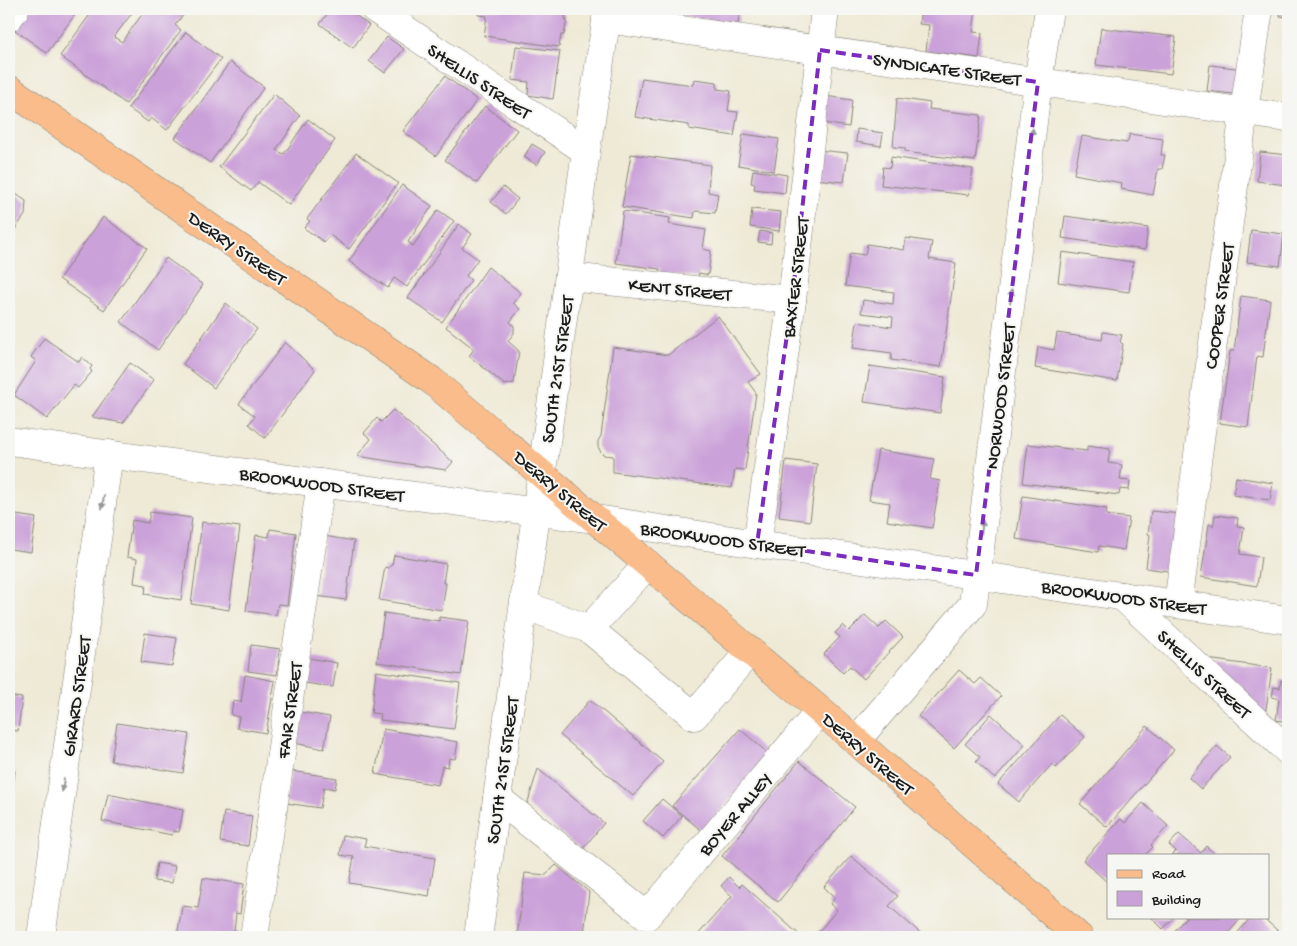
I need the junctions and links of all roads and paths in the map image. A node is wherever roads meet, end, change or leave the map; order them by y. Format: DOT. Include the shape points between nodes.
graph roads {
  1 [pos="15,9"];
  2 [pos="825,9"];
  3 [pos="1049,9"];
  4 [pos="1259,9"];
  5 [pos="378,10"];
  6 [pos="607,14"];
  7 [pos="9,17"];
  8 [pos="820,50"];
  9 [pos="1038,82"];
  10 [pos="9,89"];
  11 [pos="1244,111"];
  12 [pos="1288,118"];
  13 [pos="586,151"];
  14 [pos="569,277"];
  15 [pos="792,300"];
  16 [pos="9,440"];
  17 [pos="109,454"];
  18 [pos="542,474"];
  19 [pos="321,483"];
  20 [pos="536,512"];
  21 [pos="596,519"];
  22 [pos="757,544"];
  23 [pos="648,564"];
  24 [pos="976,575"];
  25 [pos="1122,596"];
  26 [pos="1178,604"];
  27 [pos="524,605"];
  28 [pos="1288,620"];
  29 [pos="590,629"];
  30 [pos="750,651"];
  31 [pos="820,711"];
  32 [pos="856,741"];
  33 [pos="1288,751"];
  34 [pos="497,798"];
  35 [pos="41,937"];
  36 [pos="254,937"];
  37 [pos="478,937"];
  38 [pos="1079,937"];
  1 -- 7 [label="street"];
  2 -- 8 [label="street, BAXTER STREET"];
  3 -- 9 [label="street, NORWOOD STREET"];
  4 -- 11 [label="street, COOPER STREET"];
  5 -- 13 [label="street, SHELLIS STREET"];
  6 -- 8 [label="street, SYNDICATE STREET"];
  6 -- 13 [label="street, SOUTH 21ST STREET"];
  8 -- 9 [label="street, SYNDICATE STREET"];
  8 -- 15 [label="street, BAXTER STREET"];
  9 -- 11 [label="street, SYNDICATE STREET"];
  24 -- 9 [label="street, NORWOOD STREET, one-way"];
  10 -- 18 [label="main road, DERRY STREET" via="431,380"];
  11 -- 12 [label="street, SYNDICATE STREET"];
  11 -- 26 [label="street, COOPER STREET"];
  13 -- 14 [label="street, SOUTH 21ST STREET"];
  14 -- 15 [label="street, KENT STREET"];
  14 -- 18 [label="street, SOUTH 21ST STREET"];
  15 -- 22 [label="street, BAXTER STREET"];
  16 -- 17 [label="street, BROOKWOOD STREET"];
  17 -- 19 [label="street, BROOKWOOD STREET"];
  17 -- 35 [label="street, GIRARD STREET, one-way"];
  18 -- 20 [label="street, SOUTH 21ST STREET"];
  18 -- 21 [label="main road, DERRY STREET"];
  19 -- 20 [label="street, BROOKWOOD STREET"];
  19 -- 36 [label="street, FAIR STREET"];
  20 -- 21 [label="street, BROOKWOOD STREET"];
  20 -- 27 [label="street, SOUTH 21ST STREET"];
  21 -- 22 [label="street, BROOKWOOD STREET"];
  21 -- 23 [label="main road, DERRY STREET"];
  22 -- 24 [label="street, BROOKWOOD STREET"];
  23 -- 29 [label="street"];
  23 -- 30 [label="main road, DERRY STREET"];
  24 -- 25 [label="street, BROOKWOOD STREET"];
  24 -- 32 [label="street, NORWOOD STREET" via="973,604"];
  25 -- 26 [label="street, BROOKWOOD STREET"];
  25 -- 33 [label="street, SHELLIS STREET"];
  26 -- 28 [label="street, BROOKWOOD STREET"];
  27 -- 29 [label="street"];
  27 -- 34 [label="street, SOUTH 21ST STREET"];
  29 -- 30 [label="street" via="694,716"];
  30 -- 31 [label="main road, DERRY STREET"];
  31 -- 32 [label="main road, DERRY STREET"];
  31 -- 34 [label="street, BOYER ALLEY" via="647,916"];
  32 -- 38 [label="main road, DERRY STREET"];
  34 -- 37 [label="street, SOUTH 21ST STREET"];
}
